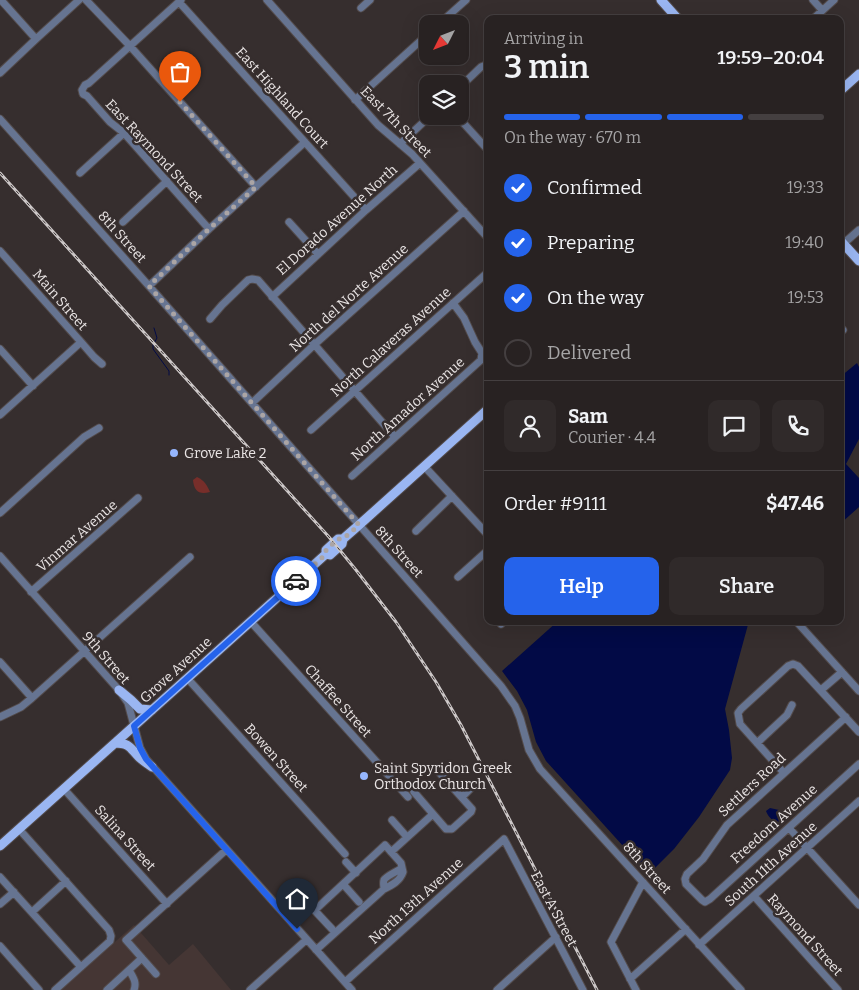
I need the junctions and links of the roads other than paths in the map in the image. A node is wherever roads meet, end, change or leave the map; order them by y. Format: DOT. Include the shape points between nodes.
graph roads {
  1 [pos="1,0"];
  2 [pos="79,0"];
  3 [pos="86,0"];
  4 [pos="267,0"];
  5 [pos="370,0"];
  6 [pos="466,0"];
  7 [pos="661,0"];
  8 [pos="813,0"];
  9 [pos="834,0"];
  10 [pos="180,1"];
  11 [pos="361,8"];
  12 [pos="822,10"];
  13 [pos="449,15"];
  14 [pos="674,15"];
  15 [pos="817,15"];
  16 [pos="36,39"];
  17 [pos="419,42"];
  18 [pos="130,46"];
  19 [pos="484,66"];
  20 [pos="0,73"];
  21 [pos="859,74"];
  22 [pos="469,78"];
  23 [pos="844,87"];
  24 [pos="355,100"];
  25 [pos="0,119"];
  26 [pos="420,125"];
  27 [pos="465,125"];
  28 [pos="124,133"];
  29 [pos="305,142"];
  30 [pos="400,144"];
  31 [pos="484,146"];
  32 [pos="420,163"];
  33 [pos="80,174"];
  34 [pos="168,182"];
  35 [pos="256,187"];
  36 [pos="366,210"];
  37 [pos="464,211"];
  38 [pos="123,222"];
  39 [pos="288,222"];
  40 [pos="209,229"];
  41 [pos="859,230"];
  42 [pos="484,234"];
  43 [pos="844,241"];
  44 [pos="844,244"];
  45 [pos="0,251"];
  46 [pos="318,254"];
  47 [pos="859,261"];
  48 [pos="484,276"];
  49 [pos="149,286"];
  50 [pos="272,297"];
  51 [pos="453,303"];
  52 [pos="210,318"];
  53 [pos="81,342"];
  54 [pos="314,345"];
  55 [pos="0,349"];
  56 [pos="102,364"];
  57 [pos="32,386"];
  58 [pos="354,391"];
  59 [pos="252,403"];
  60 [pos="484,412"];
  61 [pos="0,415"];
  62 [pos="99,428"];
  63 [pos="311,430"];
  64 [pos="395,437"];
  65 [pos="424,466"];
  66 [pos="352,476"];
  67 [pos="452,496"];
  68 [pos="138,498"];
  69 [pos="0,512"];
  70 [pos="359,525"];
  71 [pos="416,531"];
  72 [pos="484,531"];
  73 [pos="484,554"];
  74 [pos="0,556"];
  75 [pos="190,556"];
  76 [pos="458,577"];
  77 [pos="31,592"];
  78 [pos="250,622"];
  79 [pos="800,625"];
  80 [pos="84,651"];
  81 [pos="0,662"];
  82 [pos="842,672"];
  83 [pos="188,679"];
  84 [pos="119,690"];
  85 [pos="821,690"];
  86 [pos="859,691"];
  87 [pos="32,698"];
  88 [pos="792,705"];
  89 [pos="152,710"];
  90 [pos="0,717"];
  91 [pos="846,717"];
  92 [pos="134,726"];
  93 [pos="859,732"];
  94 [pos="115,743"];
  95 [pos="757,743"];
  96 [pos="859,764"];
  97 [pos="152,767"];
  98 [pos="438,771"];
  99 [pos="784,773"];
  100 [pos="471,788"];
  101 [pos="64,789"];
  102 [pos="462,797"];
  103 [pos="859,801"];
  104 [pos="433,814"];
  105 [pos="392,820"];
  106 [pos="789,828"];
  107 [pos="20,829"];
  108 [pos="407,837"];
  109 [pos="504,839"];
  110 [pos="0,846"];
  111 [pos="807,848"];
  112 [pos="226,850"];
  113 [pos="391,852"];
  114 [pos="345,854"];
  115 [pos="346,862"];
  116 [pos="356,873"];
  117 [pos="0,877"];
  118 [pos="66,881"];
  119 [pos="643,882"];
  120 [pos="343,884"];
  121 [pos="14,892"];
  122 [pos="754,896"];
  123 [pos="304,899"];
  124 [pos="359,902"];
  125 [pos="705,902"];
  126 [pos="0,904"];
  127 [pos="167,904"];
  128 [pos="859,905"];
  129 [pos="315,910"];
  130 [pos="32,912"];
  131 [pos="332,929"];
  132 [pos="686,929"];
  133 [pos="556,937"];
  134 [pos="306,940"];
  135 [pos="699,944"];
  136 [pos="0,947"];
  137 [pos="316,950"];
  138 [pos="142,958"];
  139 [pos="81,967"];
  140 [pos="129,970"];
  141 [pos="156,974"];
  142 [pos="630,979"];
  143 [pos="344,982"];
  144 [pos="39,990"];
  145 [pos="55,990"];
  146 [pos="107,990"];
  147 [pos="134,990"];
  148 [pos="250,990"];
  149 [pos="352,990"];
  150 [pos="497,990"];
  151 [pos="583,990"];
  152 [pos="636,990"];
  153 [pos="741,990"];
  154 [pos="838,990"];
  1 -- 16 [label="street"];
  2 -- 16 [label="street"];
  3 -- 18 [label="street"];
  4 -- 24 [label="street, East 7th Street"];
  5 -- 11 [label="street"];
  6 -- 13 [label="street"];
  7 -- 14 [label="main road"];
  8 -- 12 [label="street"];
  9 -- 12 [label="street"];
  10 -- 18 [label="street"];
  10 -- 29 [label="street, East Highland Court"];
  12 -- 15 [label="street"];
  16 -- 20 [label="street"];
  17 -- 24 [label="street"];
  18 -- 28 [label="street, East Raymond Street" via="82,90"];
  18 -- 35 [label="street"];
  19 -- 22 [label="street"];
  21 -- 23 [label="main road"];
  24 -- 30 [label="street, East 7th Street"];
  25 -- 49 [label="street, 8th Street"];
  26 -- 30 [label="street"];
  27 -- 31 [label="street"];
  28 -- 33 [label="street"];
  28 -- 34 [label="street, East Raymond Street"];
  29 -- 35 [label="street"];
  29 -- 36 [label="street, East Highland Court"];
  30 -- 32 [label="street, East 7th Street"];
  32 -- 36 [label="street, El Dorado Avenue North"];
  32 -- 37 [label="street, East 7th Street"];
  34 -- 38 [label="street"];
  34 -- 40 [label="street, East Raymond Street"];
  35 -- 40 [label="street"];
  36 -- 46 [label="street, El Dorado Avenue North"];
  37 -- 42 [label="street, East 7th Street"];
  37 -- 54 [label="street, North del Norte Avenue"];
  39 -- 46 [label="street"];
  40 -- 49 [label="street"];
  41 -- 43 [label="street"];
  44 -- 47 [label="main road"];
  45 -- 53 [label="street, Main Street"];
  46 -- 50 [label="street, El Dorado Avenue North"];
  48 -- 51 [label="street, North Calaveras Avenue"];
  49 -- 59 [label="street, 8th Street"];
  50 -- 52 [label="street" via="258,280 248,280"];
  50 -- 54 [label="street"];
  51 -- 58 [label="street, North Calaveras Avenue"];
  51 -- 64 [label="street, North Amador Avenue" via="482,353 481,360"];
  53 -- 56 [label="street, Main Street"];
  53 -- 57 [label="street"];
  54 -- 58 [label="street"];
  54 -- 59 [label="street, North del Norte Avenue"];
  55 -- 57 [label="street"];
  57 -- 61 [label="street"];
  58 -- 63 [label="street, North Calaveras Avenue"];
  58 -- 64 [label="street"];
  59 -- 70 [label="street, 8th Street"];
  60 -- 65 [label="main road, Grove Avenue"];
  62 -- 69 [label="street"];
  64 -- 66 [label="street, North Amador Avenue"];
  65 -- 67 [label="street"];
  65 -- 70 [label="main road, Grove Avenue"];
  67 -- 71 [label="street"];
  67 -- 72 [label="street"];
  68 -- 77 [label="street, Vinmar Avenue"];
  70 -- 78 [label="main road, Grove Avenue" via="330,555 326,554"];
  70 -- 119 [label="street, 8th Street" via="508,694 520,718 529,750 540,769"];
  73 -- 76 [label="street"];
  74 -- 77 [label="street, 9th Street"];
  75 -- 80 [label="street"];
  77 -- 80 [label="street, 9th Street"];
  78 -- 83 [label="main road, Grove Avenue"];
  78 -- 104 [label="street, Chaffee Street" via="411,795"];
  79 -- 82 [label="street"];
  80 -- 84 [label="street, 9th Street"];
  80 -- 87 [label="street"];
  81 -- 87 [label="street"];
  82 -- 85 [label="street"];
  82 -- 86 [label="street"];
  83 -- 89 [label="main road, Grove Avenue"];
  83 -- 114 [label="street, Bowen Street"];
  84 -- 89 [label="main road" via="140,709"];
  84 -- 92 [label="street, 9th Street" via="128,703"];
  85 -- 91 [label="street"];
  85 -- 95 [label="street" via="798,666 788,666 738,713 740,724"];
  87 -- 90 [label="street"];
  88 -- 95 [label="street" via="787,715"];
  89 -- 92 [label="main road, Grove Avenue"];
  91 -- 93 [label="street"];
  91 -- 99 [label="street, Settlers Road"];
  92 -- 94 [label="main road, Grove Avenue"];
  92 -- 97 [label="street, 9th Street" via="140,748"];
  94 -- 97 [label="main road" via="130,746"];
  94 -- 101 [label="main road, Grove Avenue"];
  95 -- 99 [label="street"];
  96 -- 106 [label="street, Freedom Avenue"];
  97 -- 112 [label="street, 9th Street"];
  98 -- 102 [label="street"];
  99 -- 125 [label="street, Settlers Road" via="727,825 703,859 687,874 686,884"];
  100 -- 102 [label="street"];
  101 -- 107 [label="main road, Grove Avenue"];
  101 -- 127 [label="street, Salina Street"];
  102 -- 104 [label="street, Chaffee Street" via="472,809 452,829 446,829"];
  103 -- 111 [label="street, South 11th Avenue"];
  104 -- 108 [label="street"];
  105 -- 108 [label="street"];
  106 -- 111 [label="street"];
  106 -- 125 [label="street, Freedom Avenue"];
  107 -- 110 [label="main road, Grove Avenue"];
  107 -- 118 [label="street"];
  108 -- 113 [label="street"];
  109 -- 133 [label="street, East A Street"];
  109 -- 143 [label="street, North 13th Avenue"];
  111 -- 122 [label="street, South 11th Avenue"];
  111 -- 128 [label="street"];
  112 -- 127 [label="street"];
  112 -- 134 [label="street, 9th Street"];
  113 -- 116 [label="street" via="385,845"];
  113 -- 137 [label="street" via="402,868 395,878 387,876 384,889"];
  115 -- 116 [label="street"];
  116 -- 120 [label="street"];
  117 -- 121 [label="street"];
  118 -- 130 [label="street"];
  118 -- 139 [label="street" via="112,936"];
  119 -- 132 [label="street, 8th Street"];
  119 -- 142 [label="street" via="611,942"];
  120 -- 124 [label="street"];
  120 -- 129 [label="street"];
  121 -- 126 [label="street"];
  121 -- 130 [label="street"];
  122 -- 135 [label="street, South 11th Avenue"];
  122 -- 154 [label="street, Raymond Street"];
  123 -- 129 [label="street"];
  127 -- 138 [label="street" via="126,940"];
  129 -- 131 [label="street"];
  130 -- 139 [label="street"];
  132 -- 135 [label="street, 8th Street"];
  132 -- 142 [label="street"];
  133 -- 150 [label="street"];
  133 -- 151 [label="street, East A Street"];
  134 -- 137 [label="street, 9th Street"];
  134 -- 148 [label="street"];
  135 -- 153 [label="street, 8th Street"];
  136 -- 144 [label="street"];
  137 -- 143 [label="street, 9th Street"];
  138 -- 140 [label="street"];
  138 -- 141 [label="street"];
  139 -- 145 [label="street"];
  140 -- 146 [label="street"];
  140 -- 147 [label="street" via="135,980"];
  142 -- 152 [label="street"];
  143 -- 149 [label="street, 9th Street"];
}
